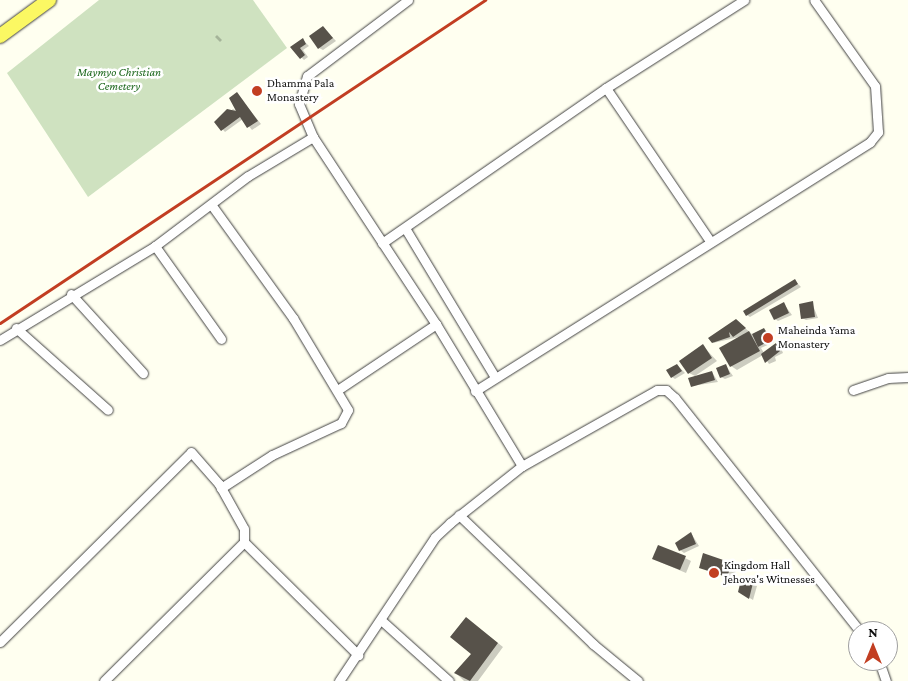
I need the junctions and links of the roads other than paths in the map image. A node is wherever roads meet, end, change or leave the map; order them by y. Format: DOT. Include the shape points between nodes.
graph roads {
  1 [pos="49,0"];
  2 [pos="408,0"];
  3 [pos="744,0"];
  4 [pos="814,0"];
  5 [pos="0,36"];
  6 [pos="606,88"];
  7 [pos="313,137"];
  8 [pos="213,207"];
  9 [pos="404,228"];
  10 [pos="710,241"];
  11 [pos="382,243"];
  12 [pos="155,246"];
  13 [pos="70,294"];
  14 [pos="436,324"];
  15 [pos="16,328"];
  16 [pos="221,339"];
  17 [pos="0,340"];
  18 [pos="143,373"];
  19 [pos="495,377"];
  20 [pos="908,377"];
  21 [pos="339,389"];
  22 [pos="852,390"];
  23 [pos="475,391"];
  24 [pos="108,410"];
  25 [pos="522,466"];
  26 [pos="221,488"];
  27 [pos="459,515"];
  28 [pos="244,542"];
  29 [pos="381,620"];
  30 [pos="852,621"];
  31 [pos="0,642"];
  32 [pos="358,654"];
  33 [pos="104,681"];
  34 [pos="339,681"];
  35 [pos="449,681"];
  36 [pos="638,681"];
  1 -- 5 [label="main road"];
  2 -- 7 [label="street" via="307,76 298,104"];
  3 -- 6 [label="street"];
  4 -- 10 [label="street" via="875,86 878,132 870,142"];
  6 -- 9 [label="street"];
  6 -- 10 [label="street"];
  7 -- 8 [label="street" via="248,176"];
  7 -- 11 [label="street"];
  8 -- 12 [label="street"];
  8 -- 21 [label="street"];
  9 -- 11 [label="street"];
  9 -- 19 [label="street"];
  10 -- 19 [label="street"];
  11 -- 14 [label="street"];
  12 -- 13 [label="street"];
  12 -- 16 [label="street"];
  13 -- 15 [label="street"];
  13 -- 18 [label="street"];
  14 -- 21 [label="street"];
  14 -- 23 [label="street"];
  15 -- 17 [label="street"];
  15 -- 24 [label="street"];
  19 -- 23 [label="street"];
  20 -- 22 [label="street" via="888,378"];
  21 -- 26 [label="street" via="347,418 272,455"];
  23 -- 25 [label="street"];
  25 -- 27 [label="street"];
  25 -- 30 [label="street" via="645,395 666,390"];
  26 -- 28 [label="street" via="244,529"];
  26 -- 31 [label="street" via="192,452 184,455"];
  27 -- 29 [label="street" via="435,537"];
  27 -- 36 [label="street" via="593,644"];
  28 -- 32 [label="street"];
  28 -- 33 [label="street"];
  29 -- 32 [label="street"];
  29 -- 35 [label="street"];
  32 -- 34 [label="street"];
}
